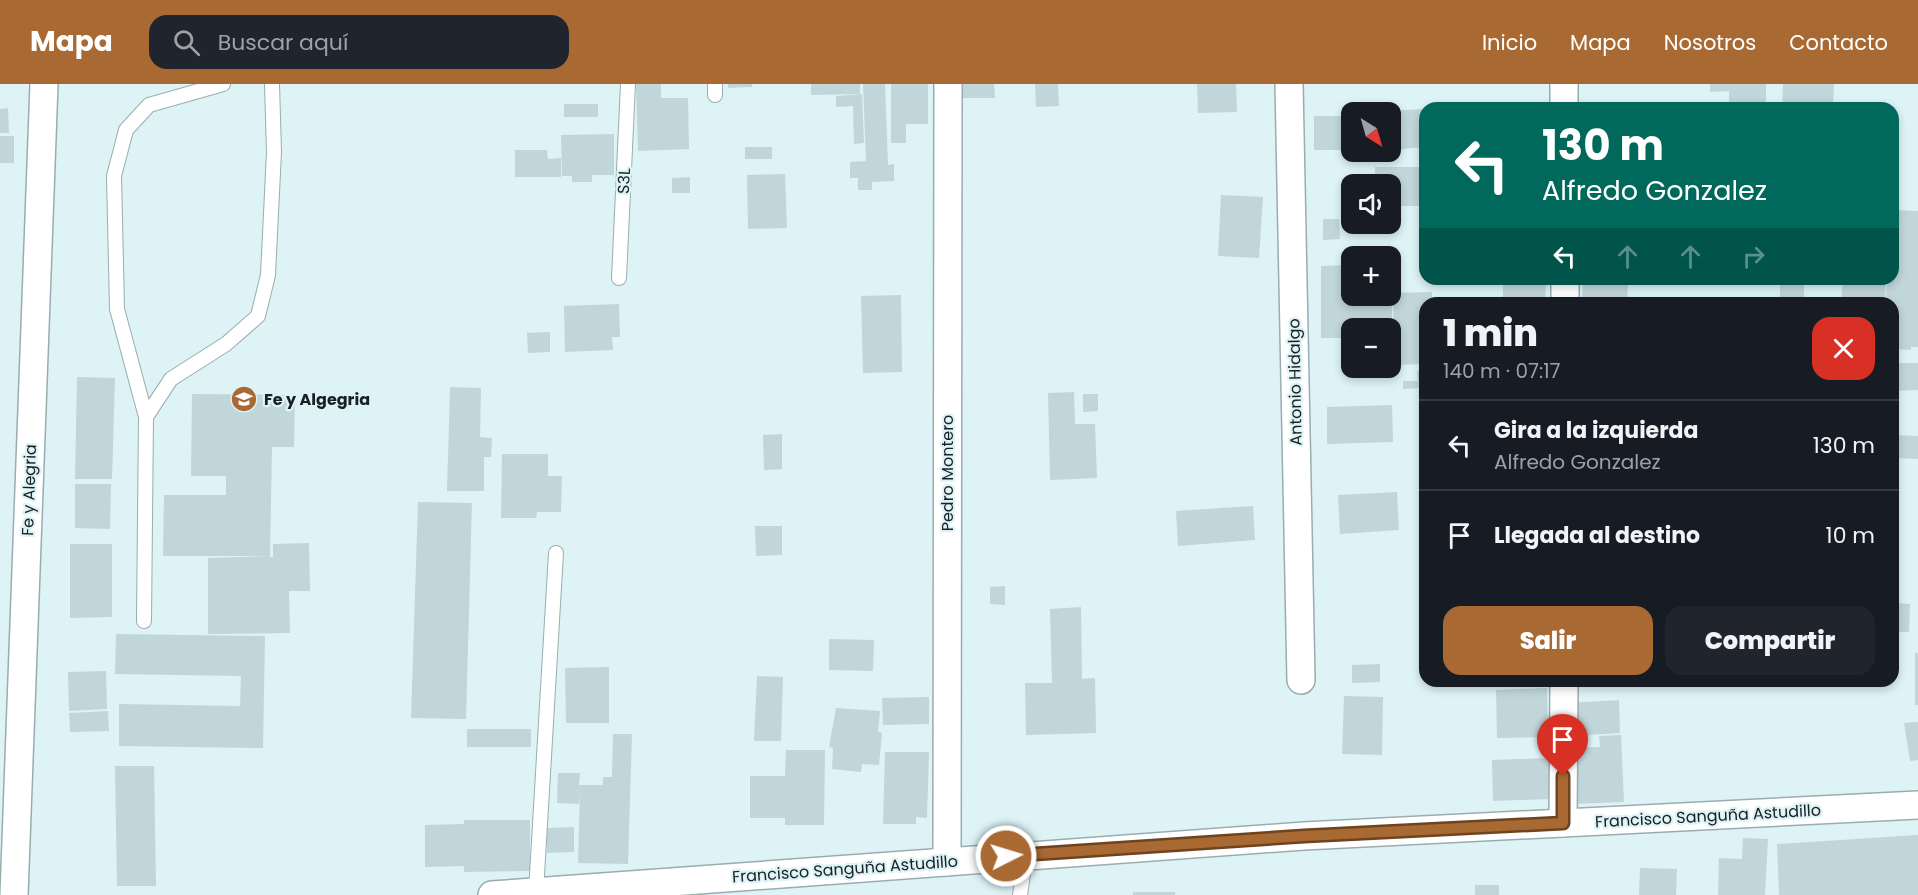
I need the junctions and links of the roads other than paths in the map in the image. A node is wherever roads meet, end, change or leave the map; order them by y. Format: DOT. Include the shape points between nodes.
graph roads {
  1 [pos="44,84"];
  2 [pos="223,84"];
  3 [pos="272,84"];
  4 [pos="628,84"];
  5 [pos="948,84"];
  6 [pos="1289,84"];
  7 [pos="1564,84"];
  8 [pos="1564,102"];
  9 [pos="619,278"];
  10 [pos="146,417"];
  11 [pos="556,553"];
  12 [pos="144,621"];
  13 [pos="1301,680"];
  14 [pos="1564,687"];
  15 [pos="1918,805"];
  16 [pos="1563,823"];
  17 [pos="1026,854"];
  18 [pos="947,862"];
  19 [pos="645,890"];
  20 [pos="536,892"];
  21 [pos="14,895"];
  22 [pos="492,895"];
  23 [pos="1020,895"];
  1 -- 21 [label="street, Fe y Alegria"];
  2 -- 10 [label="lane" via="149,105 126,130 114,176 117,309"];
  3 -- 10 [label="lane" via="274,152 268,275 258,316 226,344 171,379"];
  4 -- 9 [label="lane, S3L"];
  5 -- 18 [label="street, Pedro Montero"];
  6 -- 13 [label="street, Antonio Hidalgo"];
  7 -- 8 [label="street"];
  10 -- 12 [label="lane"];
  11 -- 20 [label="lane"];
  14 -- 16 [label="street"];
  15 -- 16 [label="street, Francisco Sanguña Astudillo"];
  16 -- 17 [label="street, Francisco Sanguña Astudillo"];
  17 -- 18 [label="street, Francisco Sanguña Astudillo"];
  17 -- 23 [label="lane"];
  18 -- 19 [label="street, Francisco Sanguña Astudillo"];
  19 -- 20 [label="street, Francisco Sanguña Astudillo"];
  20 -- 22 [label="street, Francisco Sanguña Astudillo"];
}
